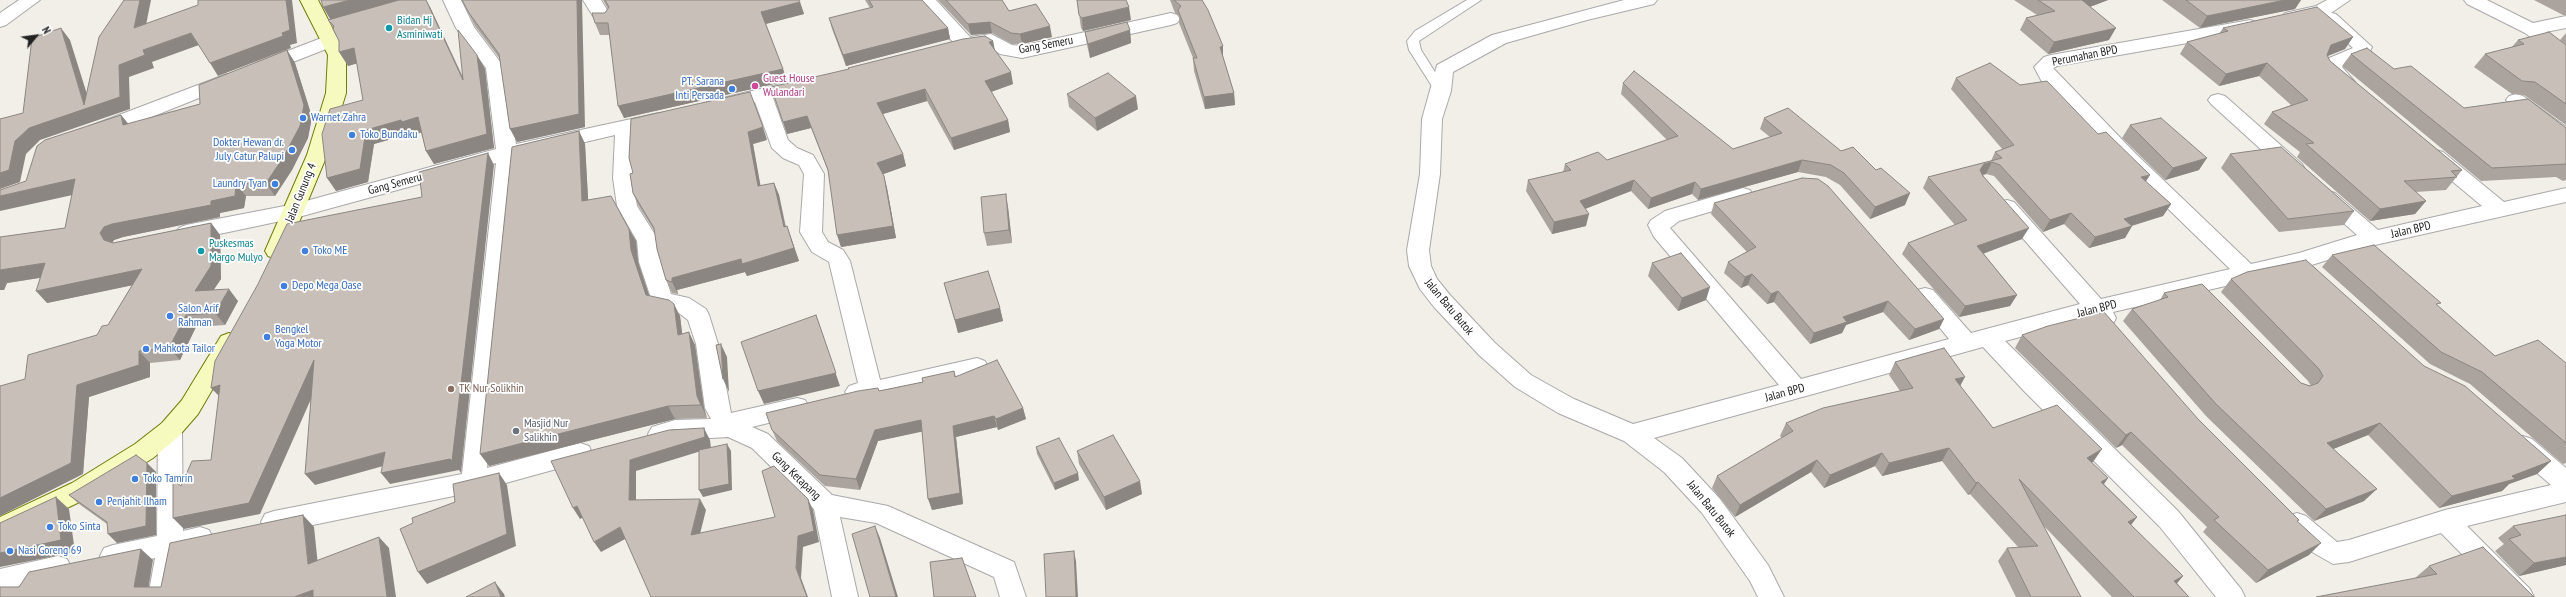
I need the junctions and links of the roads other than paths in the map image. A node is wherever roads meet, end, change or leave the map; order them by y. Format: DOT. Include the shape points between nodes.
graph roads {
  1 [pos="31,0"];
  2 [pos="309,0"];
  3 [pos="452,0"];
  4 [pos="592,0"];
  5 [pos="926,0"];
  6 [pos="1475,0"];
  7 [pos="1648,0"];
  8 [pos="2341,0"];
  9 [pos="2473,0"];
  10 [pos="2322,10"];
  11 [pos="1170,19"];
  12 [pos="604,20"];
  13 [pos="0,21"];
  14 [pos="2566,22"];
  15 [pos="2530,29"];
  16 [pos="332,31"];
  17 [pos="965,44"];
  18 [pos="942,49"];
  19 [pos="2566,55"];
  20 [pos="815,81"];
  21 [pos="1442,91"];
  22 [pos="2359,93"];
  23 [pos="762,95"];
  24 [pos="2218,100"];
  25 [pos="2516,100"];
  26 [pos="701,109"];
  27 [pos="678,114"];
  28 [pos="625,127"];
  29 [pos="80,136"];
  30 [pos="2566,137"];
  31 [pos="2420,144"];
  32 [pos="507,153"];
  33 [pos="1991,188"];
  34 [pos="1761,190"];
  35 [pos="2566,195"];
  36 [pos="2499,209"];
  37 [pos="295,211"];
  38 [pos="170,237"];
  39 [pos="2374,238"];
  40 [pos="2299,261"];
  41 [pos="268,267"];
  42 [pos="2247,273"];
  43 [pos="2316,276"];
  44 [pos="1914,284"];
  45 [pos="2198,286"];
  46 [pos="2215,303"];
  47 [pos="2096,308"];
  48 [pos="241,321"];
  49 [pos="2121,337"];
  50 [pos="1988,338"];
  51 [pos="1965,342"];
  52 [pos="977,367"];
  53 [pos="871,390"];
  54 [pos="1797,390"];
  55 [pos="839,397"];
  56 [pos="816,402"];
  57 [pos="726,425"];
  58 [pos="170,430"];
  59 [pos="2508,432"];
  60 [pos="1632,434"];
  61 [pos="636,440"];
  62 [pos="605,447"];
  63 [pos="473,482"];
  64 [pos="2566,484"];
  65 [pos="2566,492"];
  66 [pos="824,504"];
  67 [pos="2280,508"];
  68 [pos="2445,521"];
  69 [pos="254,526"];
  70 [pos="0,529"];
  71 [pos="224,533"];
  72 [pos="170,544"];
  73 [pos="34,572"];
  74 [pos="0,580"];
  75 [pos="19,597"];
  76 [pos="161,597"];
  77 [pos="845,597"];
  78 [pos="1013,597"];
  79 [pos="1771,597"];
  80 [pos="2232,597"];
  81 [pos="2521,597"];
  1 -- 13 [label="street"];
  2 -- 16 [label="street, Jalan Gunung 4"];
  3 -- 32 [label="street" via="465,28 495,67"];
  4 -- 12 [label="street"];
  5 -- 17 [label="street"];
  6 -- 21 [label="lane" via="1419,34 1414,41 1415,50"];
  7 -- 21 [label="street, Jalan Batu Butok" via="1500,39 1444,69"];
  8 -- 10 [label="street, Perumahan BPD"];
  9 -- 15 [label="street"];
  10 -- 22 [label="street" via="2363,47 2361,51 2329,65"];
  10 -- 42 [label="street, Perumahan BPD" via="2204,36 2051,61 2043,68 2128,158"];
  11 -- 17 [label="street, Gang Semeru" via="1022,52 1007,50 990,40"];
  14 -- 15 [label="street"];
  15 -- 19 [label="street"];
  16 -- 29 [label="street"];
  16 -- 37 [label="street, Jalan Gunung 4" via="337,55 336,93 317,155"];
  17 -- 18 [label="street, Gang Semeru"];
  20 -- 23 [label="street"];
  21 -- 60 [label="street, Jalan Batu Butok" via="1432,119 1430,174 1418,250 1423,275 1442,301 1487,349 1524,381 1566,406"];
  23 -- 26 [label="street"];
  23 -- 53 [label="street" via="779,143 790,153 806,160 814,174 811,232 820,247 835,255 839,261"];
  24 -- 39 [label="street"];
  25 -- 30 [label="street"];
  27 -- 28 [label="street, Gang Semeru"];
  28 -- 32 [label="street, Gang Semeru"];
  28 -- 57 [label="street" via="623,178 627,206 648,241 650,262 662,301 681,304 698,315 707,344 717,408"];
  31 -- 36 [label="street"];
  32 -- 37 [label="street, Gang Semeru"];
  32 -- 63 [label="street"];
  33 -- 47 [label="street"];
  34 -- 54 [label="street" via="1672,216 1658,225 1661,232"];
  35 -- 36 [label="street, Jalan BPD"];
  36 -- 39 [label="street, Jalan BPD"];
  37 -- 38 [label="street, Gang Semeru"];
  37 -- 41 [label="street, Jalan Gunung 4"];
  39 -- 40 [label="street, Jalan BPD"];
  40 -- 42 [label="street, Jalan BPD"];
  40 -- 43 [label="street"];
  42 -- 45 [label="street, Jalan BPD"];
  44 -- 51 [label="street"];
  45 -- 46 [label="street"];
  45 -- 47 [label="street, Jalan BPD"];
  47 -- 49 [label="street"];
  47 -- 50 [label="street, Jalan BPD"];
  48 -- 58 [label="street" via="193,402"];
  50 -- 51 [label="street, Jalan BPD"];
  50 -- 80 [label="street" via="2032,385 2169,519"];
  51 -- 54 [label="street, Jalan BPD"];
  52 -- 53 [label="street"];
  53 -- 55 [label="street"];
  54 -- 60 [label="street, Jalan BPD"];
  56 -- 57 [label="street"];
  57 -- 61 [label="street" via="726,428 675,430"];
  57 -- 66 [label="street, Gang Ketapang" via="760,441"];
  58 -- 70 [label="street" via="113,472"];
  58 -- 72 [label="street"];
  59 -- 64 [label="street"];
  60 -- 79 [label="street, Jalan Batu Butok" via="1668,461 1692,484 1759,573"];
  62 -- 63 [label="street"];
  63 -- 69 [label="street"];
  65 -- 68 [label="street"];
  66 -- 77 [label="street, Gang Ketapang"];
  66 -- 78 [label="street" via="879,513 1005,570"];
  67 -- 68 [label="street" via="2314,540 2333,553 2349,551"];
  68 -- 81 [label="street"];
  71 -- 72 [label="street"];
  72 -- 73 [label="street"];
  72 -- 76 [label="street"];
  73 -- 74 [label="street"];
  73 -- 75 [label="street"];
}
